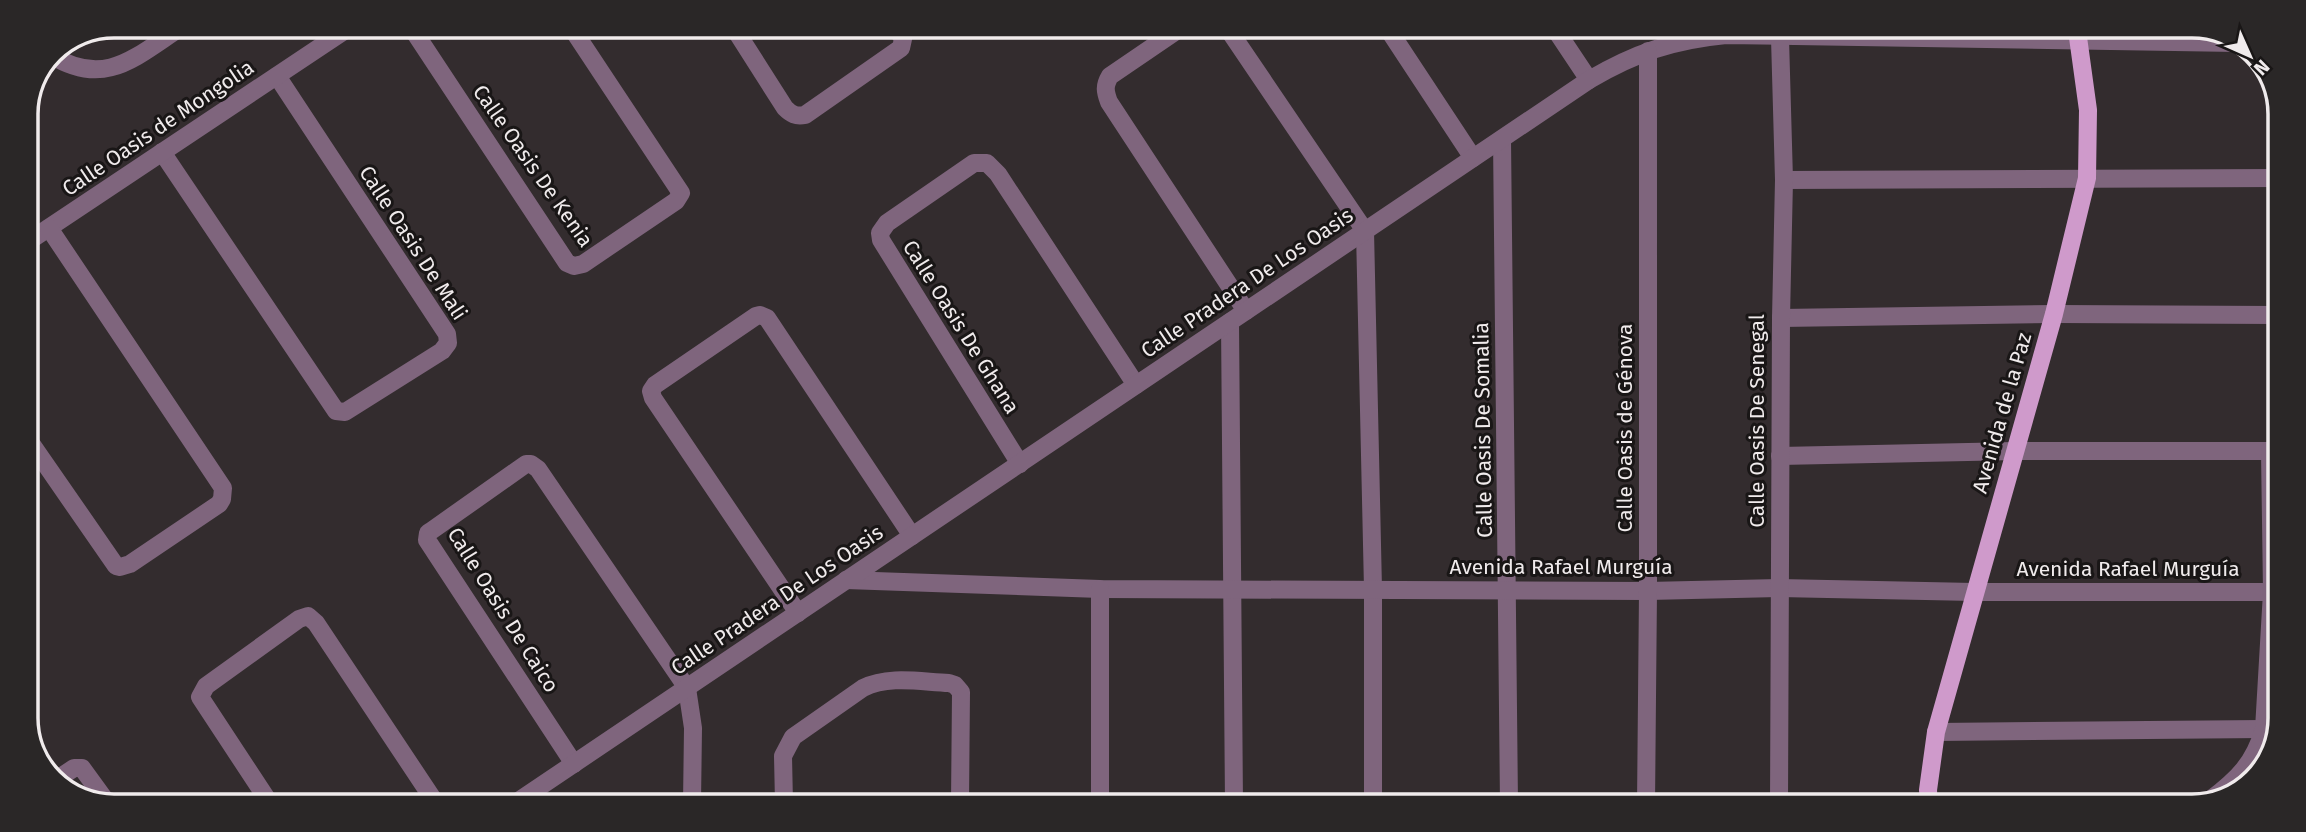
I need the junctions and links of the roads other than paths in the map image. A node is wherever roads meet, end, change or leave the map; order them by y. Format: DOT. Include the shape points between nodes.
graph roads {
  1 [pos="164,38"];
  2 [pos="334,38"];
  3 [pos="418,38"];
  4 [pos="578,38"];
  5 [pos="740,38"];
  6 [pos="902,38"];
  7 [pos="1166,38"];
  8 [pos="1234,38"];
  9 [pos="1394,38"];
  10 [pos="1561,38"];
  11 [pos="1694,38"];
  12 [pos="1781,38"];
  13 [pos="2078,38"];
  14 [pos="2123,38"];
  15 [pos="2212,42"];
  16 [pos="1648,51"];
  17 [pos="62,60"];
  18 [pos="277,76"];
  19 [pos="1589,80"];
  20 [pos="1502,139"];
  21 [pos="162,152"];
  22 [pos="1473,158"];
  23 [pos="2087,178"];
  24 [pos="2267,178"];
  25 [pos="1784,180"];
  26 [pos="49,228"];
  27 [pos="1365,231"];
  28 [pos="38,235"];
  29 [pos="1246,311"];
  30 [pos="2054,314"];
  31 [pos="2267,315"];
  32 [pos="1781,318"];
  33 [pos="1230,322"];
  34 [pos="1136,385"];
  35 [pos="2015,451"];
  36 [pos="2268,451"];
  37 [pos="39,454"];
  38 [pos="1780,456"];
  39 [pos="1020,464"];
  40 [pos="912,537"];
  41 [pos="846,580"];
  42 [pos="1779,588"];
  43 [pos="1100,589"];
  44 [pos="1373,589"];
  45 [pos="1233,590"];
  46 [pos="1508,590"];
  47 [pos="1648,591"];
  48 [pos="1974,592"];
  49 [pos="2268,592"];
  50 [pos="798,613"];
  51 [pos="2268,675"];
  52 [pos="687,688"];
  53 [pos="2264,729"];
  54 [pos="1936,732"];
  55 [pos="574,764"];
  56 [pos="65,774"];
  57 [pos="2237,778"];
  58 [pos="99,792"];
  59 [pos="264,794"];
  60 [pos="430,794"];
  61 [pos="529,794"];
  62 [pos="692,794"];
  63 [pos="784,794"];
  64 [pos="960,794"];
  65 [pos="1100,794"];
  66 [pos="1234,794"];
  67 [pos="1373,794"];
  68 [pos="1509,794"];
  69 [pos="1646,794"];
  70 [pos="1779,794"];
  71 [pos="1928,794"];
  1 -- 17 [label="street" via="103,70 90,71"];
  2 -- 18 [label="street, Calle Oasis de Mongolia"];
  3 -- 4 [label="street, Calle Oasis De Kenia" via="567,263 575,266 676,201 681,193"];
  5 -- 6 [label="street" via="785,108 800,116 901,48"];
  7 -- 29 [label="street" via="1110,76 1105,92"];
  8 -- 27 [label="street"];
  9 -- 22 [label="street"];
  10 -- 19 [label="street"];
  11 -- 16 [label="street, Calle Pradera De Los Oasis"];
  12 -- 25 [label="street, Calle Oasis De Senegal"];
  13 -- 23 [label="main road, Avenida de la Paz" via="2088,110"];
  14 -- 15 [label="street"];
  16 -- 19 [label="street, Calle Pradera De Los Oasis"];
  16 -- 47 [label="street, Calle Oasis de Génova"];
  18 -- 21 [label="street, Calle Oasis de Mongolia"];
  18 -- 21 [label="street, Calle Oasis De Mali" via="447,334 442,351 345,412 336,411"];
  19 -- 20 [label="street, Calle Pradera De Los Oasis"];
  20 -- 22 [label="street, Calle Pradera De Los Oasis"];
  20 -- 46 [label="street, Calle Oasis De Somalia"];
  21 -- 26 [label="street, Calle Oasis de Mongolia"];
  22 -- 27 [label="street, Calle Pradera De Los Oasis"];
  23 -- 24 [label="street"];
  23 -- 25 [label="street"];
  23 -- 30 [label="main road, Avenida de la Paz"];
  25 -- 32 [label="street, Calle Oasis De Senegal"];
  26 -- 28 [label="street, Calle Oasis de Mongolia"];
  26 -- 37 [label="street" via="223,488 222,499 120,567"];
  27 -- 29 [label="street, Calle Pradera De Los Oasis"];
  27 -- 44 [label="street"];
  29 -- 33 [label="street, Calle Pradera De Los Oasis"];
  30 -- 31 [label="street"];
  30 -- 32 [label="street"];
  30 -- 35 [label="main road, Avenida de la Paz"];
  32 -- 38 [label="street, Calle Oasis De Senegal"];
  33 -- 34 [label="street, Calle Pradera De Los Oasis"];
  33 -- 45 [label="street"];
  34 -- 39 [label="street, Calle Pradera De Los Oasis"];
  34 -- 39 [label="street, Calle Oasis De Ghana" via="998,174 988,163 974,163 887,223 880,233 884,248"];
  35 -- 36 [label="street"];
  35 -- 38 [label="street"];
  35 -- 48 [label="main road, Avenida de la Paz"];
  38 -- 42 [label="street, Calle Oasis De Senegal"];
  39 -- 40 [label="street, Calle Pradera De Los Oasis"];
  40 -- 41 [label="street, Calle Pradera De Los Oasis"];
  40 -- 50 [label="street" via="767,318 756,316 651,391"];
  41 -- 43 [label="street, Avenida Rafael Murguía"];
  41 -- 50 [label="street, Calle Pradera De Los Oasis"];
  42 -- 47 [label="street, Avenida Rafael Murguía"];
  42 -- 48 [label="street, Avenida Rafael Murguía"];
  42 -- 70 [label="street, Calle Oasis De Senegal"];
  43 -- 45 [label="street, Avenida Rafael Murguía"];
  43 -- 65 [label="street"];
  44 -- 45 [label="street, Avenida Rafael Murguía"];
  44 -- 46 [label="street, Avenida Rafael Murguía"];
  44 -- 67 [label="street"];
  45 -- 66 [label="street"];
  46 -- 47 [label="street, Avenida Rafael Murguía"];
  46 -- 68 [label="street, Calle Oasis De Somalia"];
  47 -- 69 [label="street, Calle Oasis de Génova"];
  48 -- 49 [label="street, Avenida Rafael Murguía"];
  48 -- 54 [label="main road, Avenida de la Paz"];
  50 -- 52 [label="street, Calle Pradera De Los Oasis"];
  51 -- 53 [label="street"];
  52 -- 55 [label="street, Calle Pradera De Los Oasis"];
  52 -- 55 [label="street, Calle Oasis De Caico" via="538,469 531,464 522,466 428,533 427,540"];
  52 -- 62 [label="street" via="693,728"];
  53 -- 54 [label="street"];
  53 -- 57 [label="street" via="2258,750"];
  54 -- 71 [label="main road, Avenida de la Paz"];
  55 -- 61 [label="street, Calle Pradera De Los Oasis"];
  56 -- 58 [label="street" via="82,768"];
  59 -- 60 [label="street" via="200,696 206,686 308,616"];
  63 -- 64 [label="street" via="783,757 793,737 863,688 887,680 950,683 961,692"];
}
